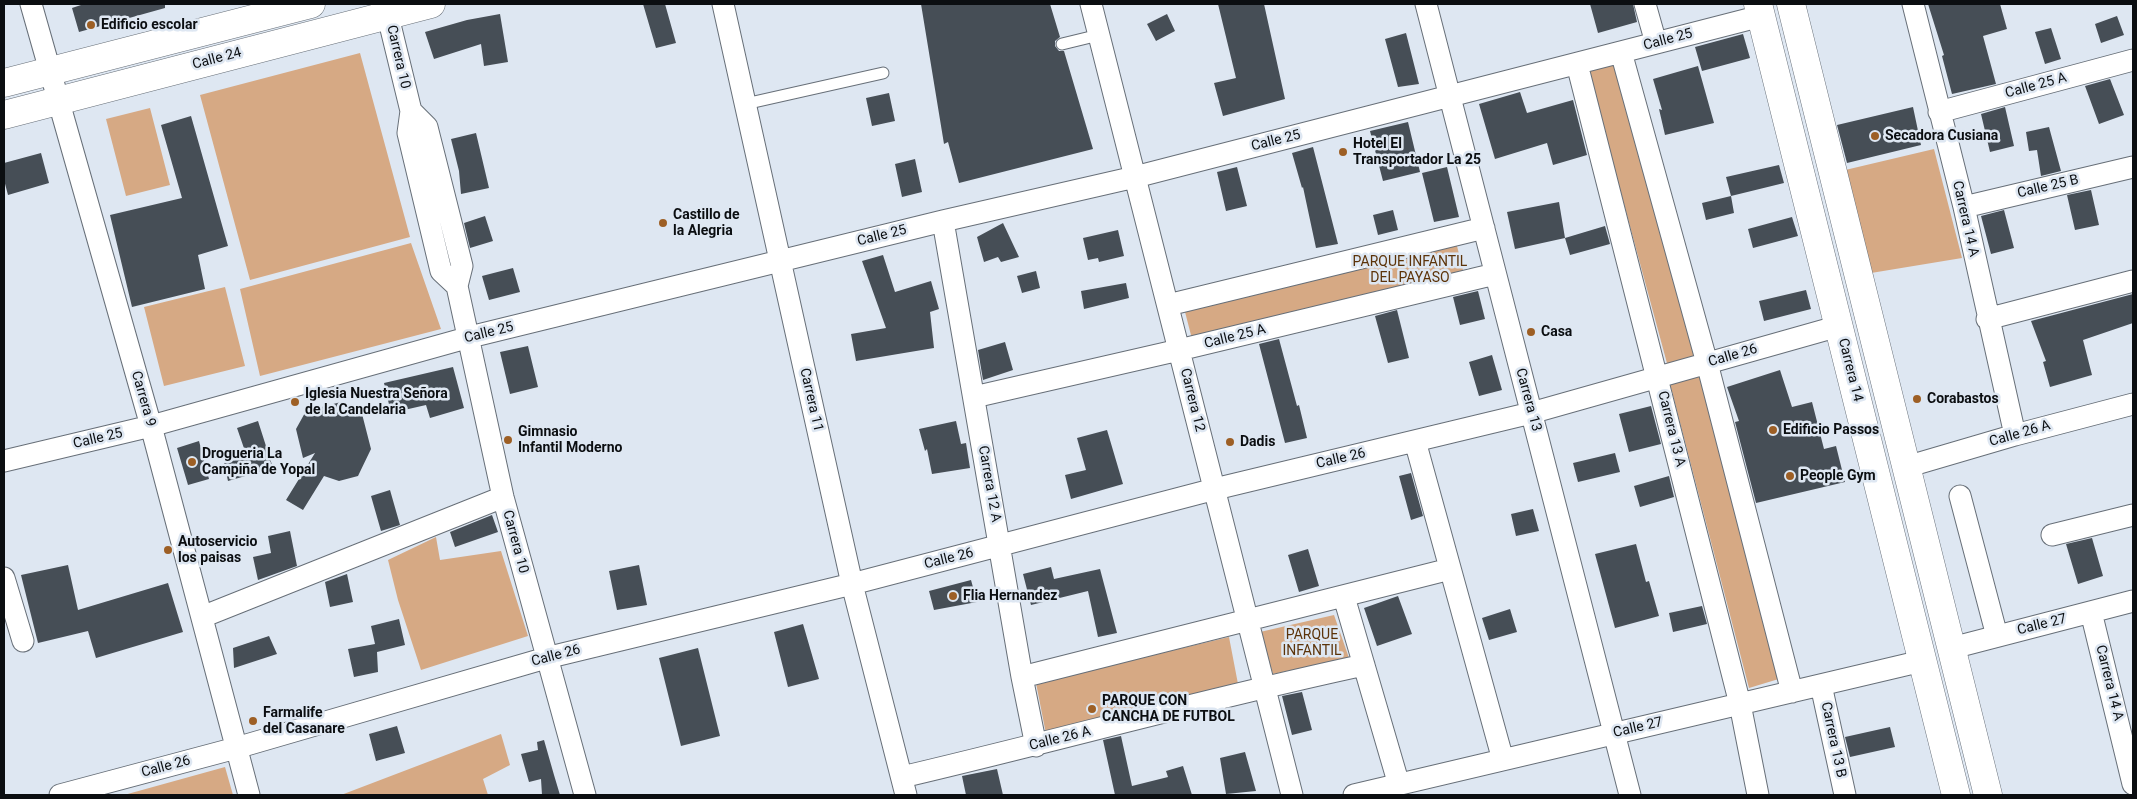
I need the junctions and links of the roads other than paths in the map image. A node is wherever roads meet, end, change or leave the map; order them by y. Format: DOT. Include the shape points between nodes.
graph roads {
  1 [pos="31,4"];
  2 [pos="311,4"];
  3 [pos="431,4"];
  4 [pos="723,4"];
  5 [pos="1091,4"];
  6 [pos="1426,4"];
  7 [pos="1646,4"];
  8 [pos="1791,4"];
  9 [pos="1914,4"];
  10 [pos="387,9"];
  11 [pos="1760,10"];
  12 [pos="1099,36"];
  13 [pos="1656,43"];
  14 [pos="1062,44"];
  15 [pos="1621,52"];
  16 [pos="2133,60"];
  17 [pos="1577,64"];
  18 [pos="50,71"];
  19 [pos="883,73"];
  20 [pos="4,83"];
  21 [pos="1450,97"];
  22 [pos="59,100"];
  23 [pos="746,104"];
  24 [pos="1939,112"];
  25 [pos="4,115"];
  26 [pos="2133,167"];
  27 [pos="1135,177"];
  28 [pos="1964,207"];
  29 [pos="943,221"];
  30 [pos="1484,228"];
  31 [pos="780,261"];
  32 [pos="1495,274"];
  33 [pos="2133,281"];
  34 [pos="1168,305"];
  35 [pos="1987,319"];
  36 [pos="1839,326"];
  37 [pos="470,337"];
  38 [pos="1179,350"];
  39 [pos="1707,363"];
  40 [pos="1658,377"];
  41 [pos="974,397"];
  42 [pos="2133,404"];
  43 [pos="1531,413"];
  44 [pos="151,426"];
  45 [pos="2015,435"];
  46 [pos="1415,442"];
  47 [pos="4,461"];
  48 [pos="1906,467"];
  49 [pos="1215,489"];
  50 [pos="1960,496"];
  51 [pos="504,498"];
  52 [pos="2133,515"];
  53 [pos="2052,535"];
  54 [pos="1000,546"];
  55 [pos="1450,570"];
  56 [pos="4,578"];
  57 [pos="852,584"];
  58 [pos="1344,597"];
  59 [pos="2133,601"];
  60 [pos="2092,612"];
  61 [pos="202,617"];
  62 [pos="1248,621"];
  63 [pos="1997,636"];
  64 [pos="24,641"];
  65 [pos="1952,648"];
  66 [pos="546,658"];
  67 [pos="1922,661"];
  68 [pos="1364,665"];
  69 [pos="1022,677"];
  70 [pos="1821,685"];
  71 [pos="1265,686"];
  72 [pos="1792,692"];
  73 [pos="1740,704"];
  74 [pos="1614,734"];
  75 [pos="1036,746"];
  76 [pos="236,748"];
  77 [pos="2130,757"];
  78 [pos="1503,760"];
  79 [pos="2133,784"];
  80 [pos="1399,785"];
  81 [pos="904,786"];
  82 [pos="60,795"];
  83 [pos="249,795"];
  84 [pos="585,795"];
  85 [pos="1292,795"];
  86 [pos="1354,795"];
  87 [pos="1630,795"];
  88 [pos="1758,795"];
  89 [pos="1845,795"];
  90 [pos="1956,795"];
  91 [pos="1988,795"];
  1 -- 18 [label="street, Carrera 9"];
  2 -- 18 [label="street"];
  3 -- 10 [label="street, Calle 24"];
  4 -- 23 [label="street, Carrera 11"];
  5 -- 12 [label="street, Carrera 12"];
  6 -- 21 [label="street, Carrera 13"];
  7 -- 13 [label="street"];
  8 -- 48 [label="street"];
  9 -- 24 [label="street, Carrera 14 A"];
  10 -- 22 [label="street, Calle 24"];
  10 -- 37 [label="street, Carrera 10" via="411,111 408,133 441,271 457,286"];
  11 -- 13 [label="street, Calle 25"];
  11 -- 36 [label="street, Carrera 14"];
  12 -- 14 [label="lane"];
  12 -- 27 [label="street, Carrera 12"];
  13 -- 15 [label="street, Calle 25"];
  15 -- 17 [label="street, Calle 25"];
  15 -- 39 [label="street"];
  16 -- 24 [label="street, Calle 25 A"];
  17 -- 21 [label="street, Calle 25"];
  17 -- 40 [label="street, Carrera 13 A"];
  18 -- 20 [label="street"];
  18 -- 22 [label="street, Carrera 9"];
  19 -- 23 [label="lane"];
  21 -- 27 [label="street, Calle 25"];
  21 -- 30 [label="street, Carrera 13"];
  22 -- 25 [label="street, Calle 24"];
  22 -- 44 [label="street, Carrera 9"];
  23 -- 31 [label="street, Carrera 11"];
  24 -- 28 [label="street, Carrera 14 A"];
  26 -- 28 [label="street, Calle 25 B"];
  27 -- 29 [label="street, Calle 25"];
  27 -- 34 [label="street, Carrera 12"];
  28 -- 35 [label="street, Carrera 14 A"];
  29 -- 31 [label="street, Calle 25"];
  29 -- 41 [label="street, Carrera 12 A"];
  30 -- 32 [label="street, Carrera 13"];
  30 -- 34 [label="street"];
  31 -- 37 [label="street, Calle 25"];
  31 -- 57 [label="street, Carrera 11"];
  32 -- 38 [label="street, Calle 25 A"];
  32 -- 43 [label="street, Carrera 13"];
  33 -- 35 [label="street"];
  34 -- 38 [label="street, Carrera 12"];
  35 -- 45 [label="street, Carrera 14 A"];
  36 -- 39 [label="street, Calle 26"];
  36 -- 67 [label="street, Carrera 14"];
  37 -- 44 [label="street, Calle 25"];
  37 -- 51 [label="street, Carrera 10"];
  38 -- 41 [label="street, Calle 25 A"];
  38 -- 49 [label="street, Carrera 12"];
  39 -- 40 [label="street, Calle 26"];
  39 -- 72 [label="street"];
  40 -- 43 [label="street, Calle 26"];
  40 -- 73 [label="street, Carrera 13 A"];
  41 -- 54 [label="street, Carrera 12 A"];
  42 -- 45 [label="street, Calle 26 A"];
  43 -- 46 [label="street, Calle 26"];
  43 -- 74 [label="street, Carrera 13"];
  44 -- 47 [label="street, Calle 25"];
  44 -- 61 [label="street, Carrera 9"];
  45 -- 48 [label="street, Calle 26 A"];
  46 -- 49 [label="street, Calle 26"];
  46 -- 55 [label="street"];
  48 -- 65 [label="street"];
  49 -- 54 [label="street, Calle 26"];
  49 -- 62 [label="street, Carrera 12"];
  50 -- 63 [label="street"];
  51 -- 61 [label="street"];
  51 -- 66 [label="street, Carrera 10"];
  52 -- 53 [label="street"];
  54 -- 57 [label="street, Calle 26"];
  54 -- 69 [label="street, Carrera 12 A"];
  55 -- 58 [label="street"];
  55 -- 78 [label="street"];
  56 -- 64 [label="street"];
  57 -- 66 [label="street, Calle 26"];
  57 -- 81 [label="street, Carrera 11"];
  58 -- 62 [label="street"];
  58 -- 68 [label="street"];
  59 -- 60 [label="street, Calle 27"];
  60 -- 63 [label="street, Calle 27"];
  60 -- 77 [label="street, Carrera 14 A"];
  61 -- 76 [label="street, Carrera 9"];
  62 -- 69 [label="street"];
  62 -- 71 [label="street, Carrera 12"];
  63 -- 65 [label="street, Calle 27"];
  65 -- 91 [label="street"];
  66 -- 76 [label="street, Calle 26"];
  66 -- 84 [label="street, Carrera 10"];
  67 -- 70 [label="street, Calle 27"];
  67 -- 90 [label="street, Carrera 14"];
  68 -- 71 [label="street, Calle 26 A"];
  68 -- 80 [label="street"];
  69 -- 75 [label="street, Carrera 12 A"];
  70 -- 72 [label="street, Calle 27"];
  70 -- 89 [label="street, Carrera 13 B"];
  71 -- 75 [label="street, Calle 26 A"];
  71 -- 85 [label="street, Carrera 12"];
  72 -- 73 [label="street, Calle 27"];
  73 -- 74 [label="street, Calle 27"];
  73 -- 88 [label="street, Carrera 13 A"];
  74 -- 78 [label="street, Calle 27"];
  74 -- 87 [label="street, Carrera 13"];
  75 -- 81 [label="street, Calle 26 A"];
  76 -- 82 [label="street, Calle 26"];
  76 -- 83 [label="street, Carrera 9"];
  77 -- 79 [label="street, Carrera 14 A"];
  78 -- 80 [label="street, Calle 27"];
  80 -- 86 [label="street, Calle 27"];
}
